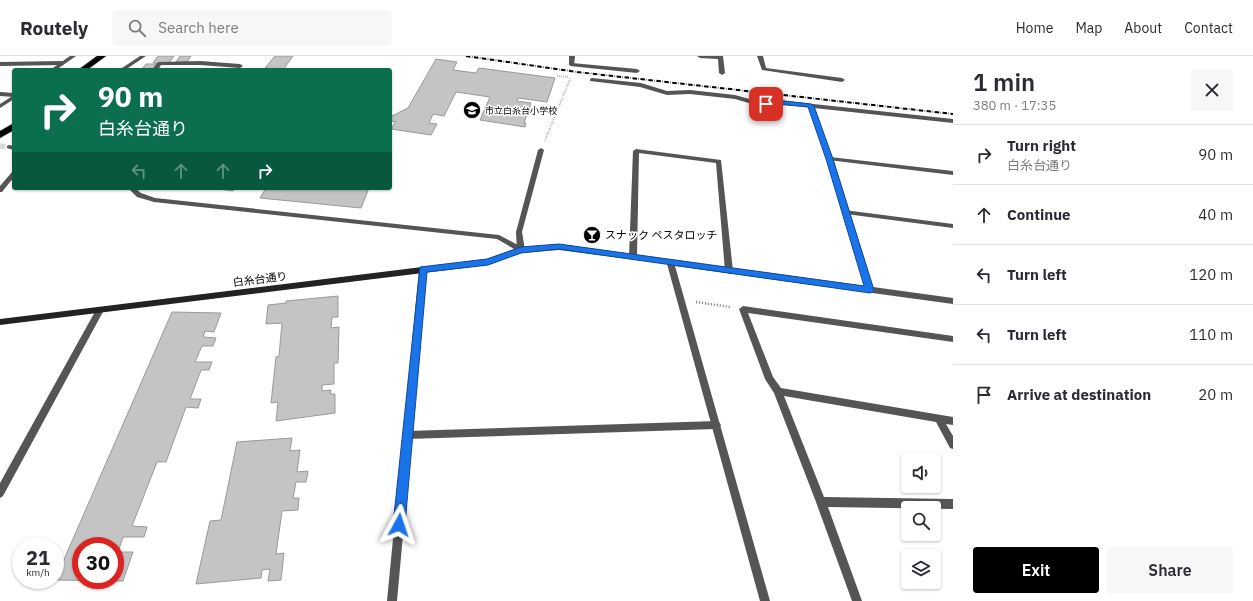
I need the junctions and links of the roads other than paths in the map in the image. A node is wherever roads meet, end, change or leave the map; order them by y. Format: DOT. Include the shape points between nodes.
graph roads {
  1 [pos="73,56"];
  2 [pos="143,56"];
  3 [pos="572,56"];
  4 [pos="700,56"];
  5 [pos="760,56"];
  6 [pos="720,57"];
  7 [pos="105,58"];
  8 [pos="62,63"];
  9 [pos="0,64"];
  10 [pos="240,66"];
  11 [pos="56,68"];
  12 [pos="86,68"];
  13 [pos="95,68"];
  14 [pos="125,68"];
  15 [pos="156,68"];
  16 [pos="637,70"];
  17 [pos="722,73"];
  18 [pos="592,80"];
  19 [pos="842,80"];
  20 [pos="0,94"];
  21 [pos="12,96"];
  22 [pos="12,97"];
  23 [pos="0,106"];
  24 [pos="811,106"];
  25 [pos="12,117"];
  26 [pos="953,121"];
  27 [pos="0,126"];
  28 [pos="12,127"];
  29 [pos="0,136"];
  30 [pos="541,150"];
  31 [pos="830,159"];
  32 [pos="953,173"];
  33 [pos="12,175"];
  34 [pos="0,190"];
  35 [pos="133,190"];
  36 [pos="846,212"];
  37 [pos="953,226"];
  38 [pos="521,250"];
  39 [pos="633,256"];
  40 [pos="670,262"];
  41 [pos="423,270"];
  42 [pos="730,271"];
  43 [pos="870,290"];
  44 [pos="953,301"];
  45 [pos="100,310"];
  46 [pos="0,322"];
  47 [pos="953,339"];
  48 [pos="778,391"];
  49 [pos="939,418"];
  50 [pos="953,421"];
  51 [pos="716,425"];
  52 [pos="407,434"];
  53 [pos="953,445"];
  54 [pos="0,493"];
  55 [pos="821,502"];
  56 [pos="953,504"];
  57 [pos="392,601"];
  58 [pos="765,601"];
  59 [pos="858,601"];
  1 -- 8 [label="street"];
  2 -- 14 [label="street"];
  3 -- 16 [label="street" via="572,65"];
  4 -- 6 [label="street"];
  5 -- 19 [label="street" via="764,69"];
  6 -- 17 [label="street"];
  7 -- 12 [label="highway"];
  7 -- 13 [label="highway"];
  8 -- 9 [label="street"];
  8 -- 11 [label="street"];
  10 -- 15 [label="street" via="200,63 159,64"];
  18 -- 24 [label="street" via="641,86 667,93 690,92 735,97 766,104 776,102"];
  20 -- 21 [label="street"];
  22 -- 23 [label="street"];
  24 -- 26 [label="street"];
  24 -- 31 [label="street"];
  25 -- 27 [label="highway"];
  28 -- 29 [label="highway"];
  30 -- 38 [label="street" via="519,232"];
  31 -- 32 [label="street"];
  31 -- 36 [label="street"];
  33 -- 34 [label="street"];
  35 -- 38 [label="street" via="139,195 154,200 499,237"];
  36 -- 37 [label="street"];
  36 -- 43 [label="street"];
  38 -- 39 [label="street" via="559,246"];
  38 -- 41 [label="street, 白糸台通り" via="488,262"];
  39 -- 40 [label="street"];
  39 -- 42 [label="street" via="636,151 719,162"];
  40 -- 42 [label="street"];
  40 -- 51 [label="street"];
  41 -- 45 [label="street, 白糸台通り"];
  41 -- 52 [label="street"];
  42 -- 43 [label="street"];
  43 -- 44 [label="street"];
  45 -- 46 [label="street, 白糸台通り"];
  45 -- 54 [label="street"];
  47 -- 48 [label="street" via="743,309 769,379"];
  48 -- 49 [label="street"];
  48 -- 55 [label="street"];
  49 -- 50 [label="street"];
  49 -- 53 [label="street"];
  51 -- 52 [label="street"];
  51 -- 58 [label="street"];
  52 -- 57 [label="street"];
  55 -- 56 [label="street"];
  55 -- 59 [label="street"];
}
